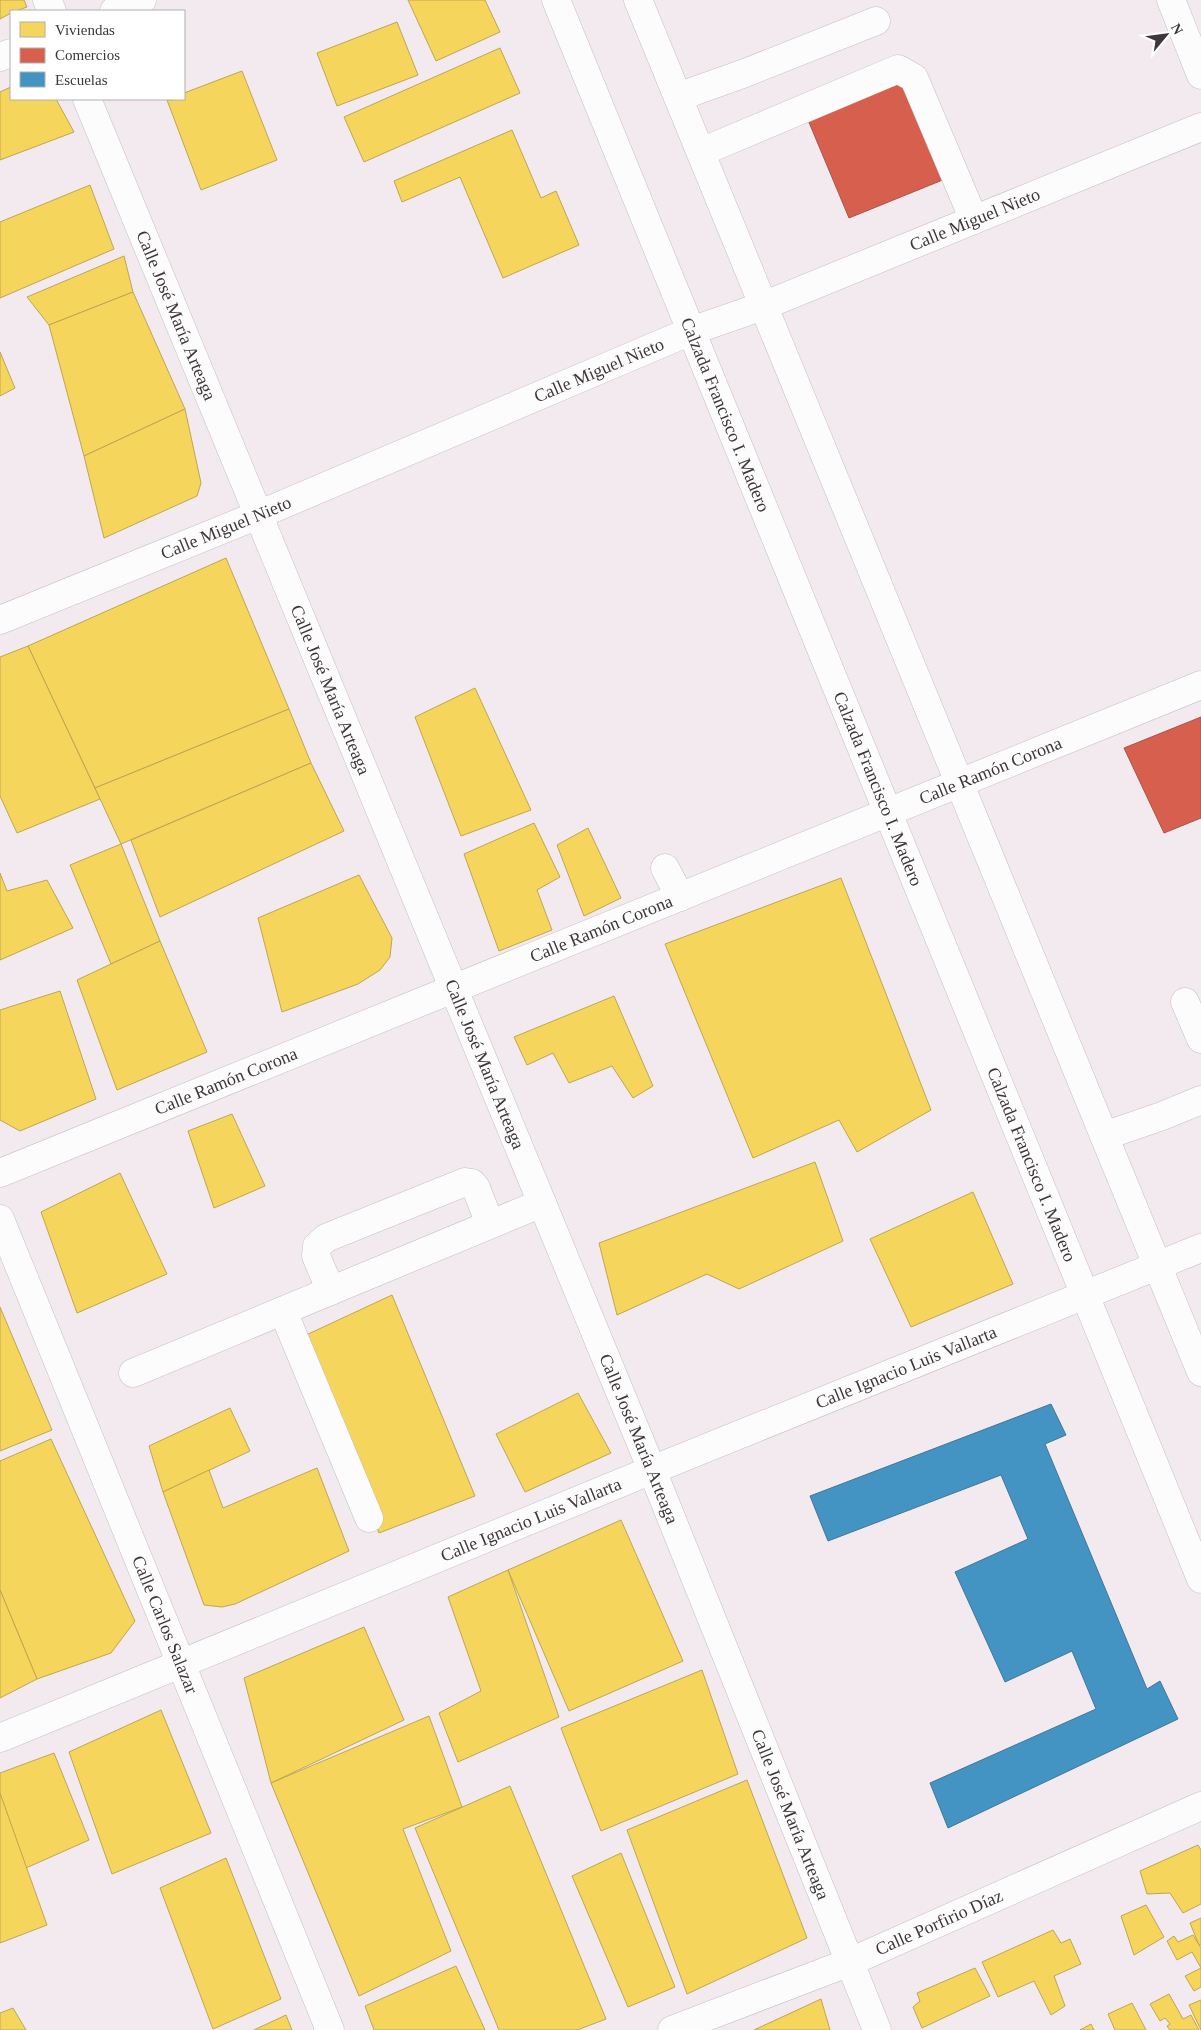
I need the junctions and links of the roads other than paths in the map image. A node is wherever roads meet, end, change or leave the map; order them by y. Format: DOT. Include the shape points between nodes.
graph roads {
  1 [pos="142,0"];
  2 [pos="556,0"];
  3 [pos="638,0"];
  4 [pos="1171,0"];
  5 [pos="117,10"];
  6 [pos="876,22"];
  7 [pos="1201,75"];
  8 [pos="678,97"];
  9 [pos="87,100"];
  10 [pos="1201,127"];
  11 [pos="701,152"];
  12 [pos="974,220"];
  13 [pos="764,306"];
  14 [pos="691,331"];
  15 [pos="258,515"];
  16 [pos="0,620"];
  17 [pos="1201,685"];
  18 [pos="960,783"];
  19 [pos="888,812"];
  20 [pos="665,868"];
  21 [pos="680,897"];
  22 [pos="454,988"];
  23 [pos="1185,1002"];
  24 [pos="1201,1039"];
  25 [pos="1201,1100"];
  26 [pos="1104,1136"];
  27 [pos="0,1173"];
  28 [pos="542,1203"];
  29 [pos="0,1219"];
  30 [pos="490,1224"];
  31 [pos="1201,1248"];
  32 [pos="1157,1266"];
  33 [pos="331,1291"];
  34 [pos="1084,1294"];
  35 [pos="283,1310"];
  36 [pos="1201,1372"];
  37 [pos="133,1373"];
  38 [pos="652,1470"];
  39 [pos="370,1518"];
  40 [pos="1201,1579"];
  41 [pos="183,1664"];
  42 [pos="0,1738"];
  43 [pos="1201,1806"];
  44 [pos="850,1962"];
  45 [pos="330,2030"];
  46 [pos="672,2030"];
  47 [pos="878,2030"];
  1 -- 5 [label="street"];
  2 -- 14 [label="street, Calzada Francisco I. Madero"];
  3 -- 8 [label="street"];
  4 -- 7 [label="street"];
  6 -- 8 [label="street"];
  8 -- 11 [label="street"];
  9 -- 15 [label="street, Calle José María Arteaga"];
  10 -- 12 [label="street, Calle Miguel Nieto"];
  11 -- 12 [label="street" via="898,69 914,78"];
  11 -- 13 [label="street"];
  12 -- 13 [label="street, Calle Miguel Nieto"];
  13 -- 14 [label="street, Calle Miguel Nieto"];
  13 -- 18 [label="street"];
  14 -- 15 [label="street, Calle Miguel Nieto"];
  14 -- 19 [label="street, Calzada Francisco I. Madero"];
  15 -- 16 [label="street, Calle Miguel Nieto"];
  15 -- 22 [label="street, Calle José María Arteaga"];
  17 -- 18 [label="street, Calle Ramón Corona"];
  18 -- 19 [label="street, Calle Ramón Corona"];
  18 -- 26 [label="street"];
  19 -- 21 [label="street, Calle Ramón Corona"];
  19 -- 34 [label="street, Calzada Francisco I. Madero"];
  20 -- 21 [label="street"];
  21 -- 22 [label="street, Calle Ramón Corona"];
  22 -- 27 [label="street, Calle Ramón Corona"];
  22 -- 28 [label="street, Calle José María Arteaga"];
  23 -- 24 [label="street"];
  25 -- 26 [label="street"];
  26 -- 32 [label="street"];
  28 -- 30 [label="street"];
  28 -- 38 [label="street, Calle José María Arteaga"];
  29 -- 41 [label="street, Calle Carlos Salazar"];
  30 -- 33 [label="street"];
  30 -- 33 [label="street" via="476,1188 465,1182 326,1238 317,1246 316,1256"];
  31 -- 32 [label="street, Calle Ignacio Luis Vallarta"];
  32 -- 34 [label="street, Calle Ignacio Luis Vallarta"];
  32 -- 36 [label="street"];
  33 -- 35 [label="street"];
  34 -- 38 [label="street, Calle Ignacio Luis Vallarta"];
  34 -- 40 [label="street, Calzada Francisco I. Madero"];
  35 -- 37 [label="street"];
  35 -- 39 [label="street"];
  38 -- 41 [label="street, Calle Ignacio Luis Vallarta"];
  38 -- 44 [label="street, Calle José María Arteaga"];
  41 -- 42 [label="street, Calle Ignacio Luis Vallarta"];
  41 -- 45 [label="street, Calle Carlos Salazar"];
  43 -- 44 [label="street, Calle Porfirio Díaz"];
  44 -- 46 [label="street, Calle Porfirio Díaz"];
  44 -- 47 [label="street, Calle José María Arteaga"];
}
